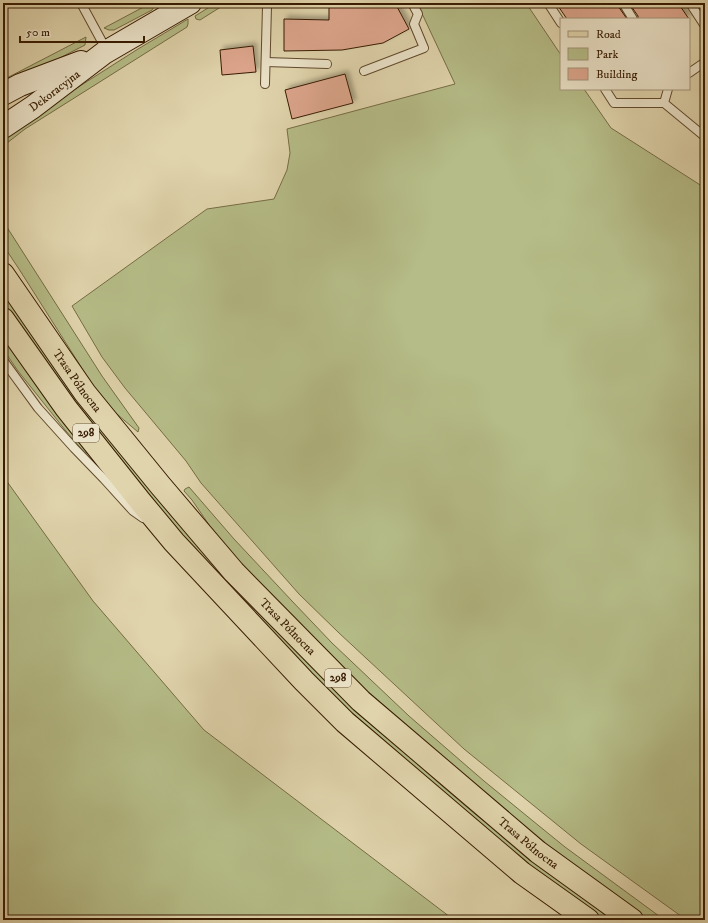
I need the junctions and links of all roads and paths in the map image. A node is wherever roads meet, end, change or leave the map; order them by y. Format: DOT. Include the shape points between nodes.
graph roads {
  1 [pos="80,3"];
  2 [pos="266,3"];
  3 [pos="412,3"];
  4 [pos="548,3"];
  5 [pos="623,3"];
  6 [pos="690,3"];
  7 [pos="178,6"];
  8 [pos="632,18"];
  9 [pos="560,21"];
  10 [pos="705,26"];
  11 [pos="106,52"];
  12 [pos="266,62"];
  13 [pos="705,62"];
  14 [pos="327,64"];
  15 [pos="364,71"];
  16 [pos="690,72"];
  17 [pos="265,84"];
  18 [pos="606,90"];
  19 [pos="668,90"];
  20 [pos="3,94"];
  21 [pos="664,103"];
  22 [pos="3,127"];
  23 [pos="704,136"];
  24 [pos="3,274"];
  25 [pos="3,319"];
  26 [pos="3,360"];
  27 [pos="174,542"];
  28 [pos="588,920"];
  29 [pos="632,920"];
  1 -- 11 [label="lane"];
  2 -- 12 [label="lane"];
  3 -- 15 [label="lane" via="418,14 414,24 424,48"];
  4 -- 9 [label="lane"];
  5 -- 8 [label="lane"];
  6 -- 10 [label="lane"];
  7 -- 11 [label="street, Dekoracyjna"];
  11 -- 20 [label="street, Dekoracyjna"];
  11 -- 22 [label="street, Dekoracyjna" via="33,108"];
  12 -- 14 [label="lane"];
  12 -- 17 [label="lane"];
  13 -- 16 [label="lane"];
  18 -- 21 [label="lane" via="614,104"];
  19 -- 21 [label="lane"];
  21 -- 23 [label="lane"];
  24 -- 29 [label="main road, Trasa Północna / 298" via="85,393 234,572 361,701 538,852"];
  25 -- 27 [label="main road, Trasa Północna / 298" via="66,408"];
  26 -- 27 [label="lane" via="38,408 133,511"];
  27 -- 28 [label="main road, Trasa Północna / 298" via="304,682 345,722 522,873"];
}
